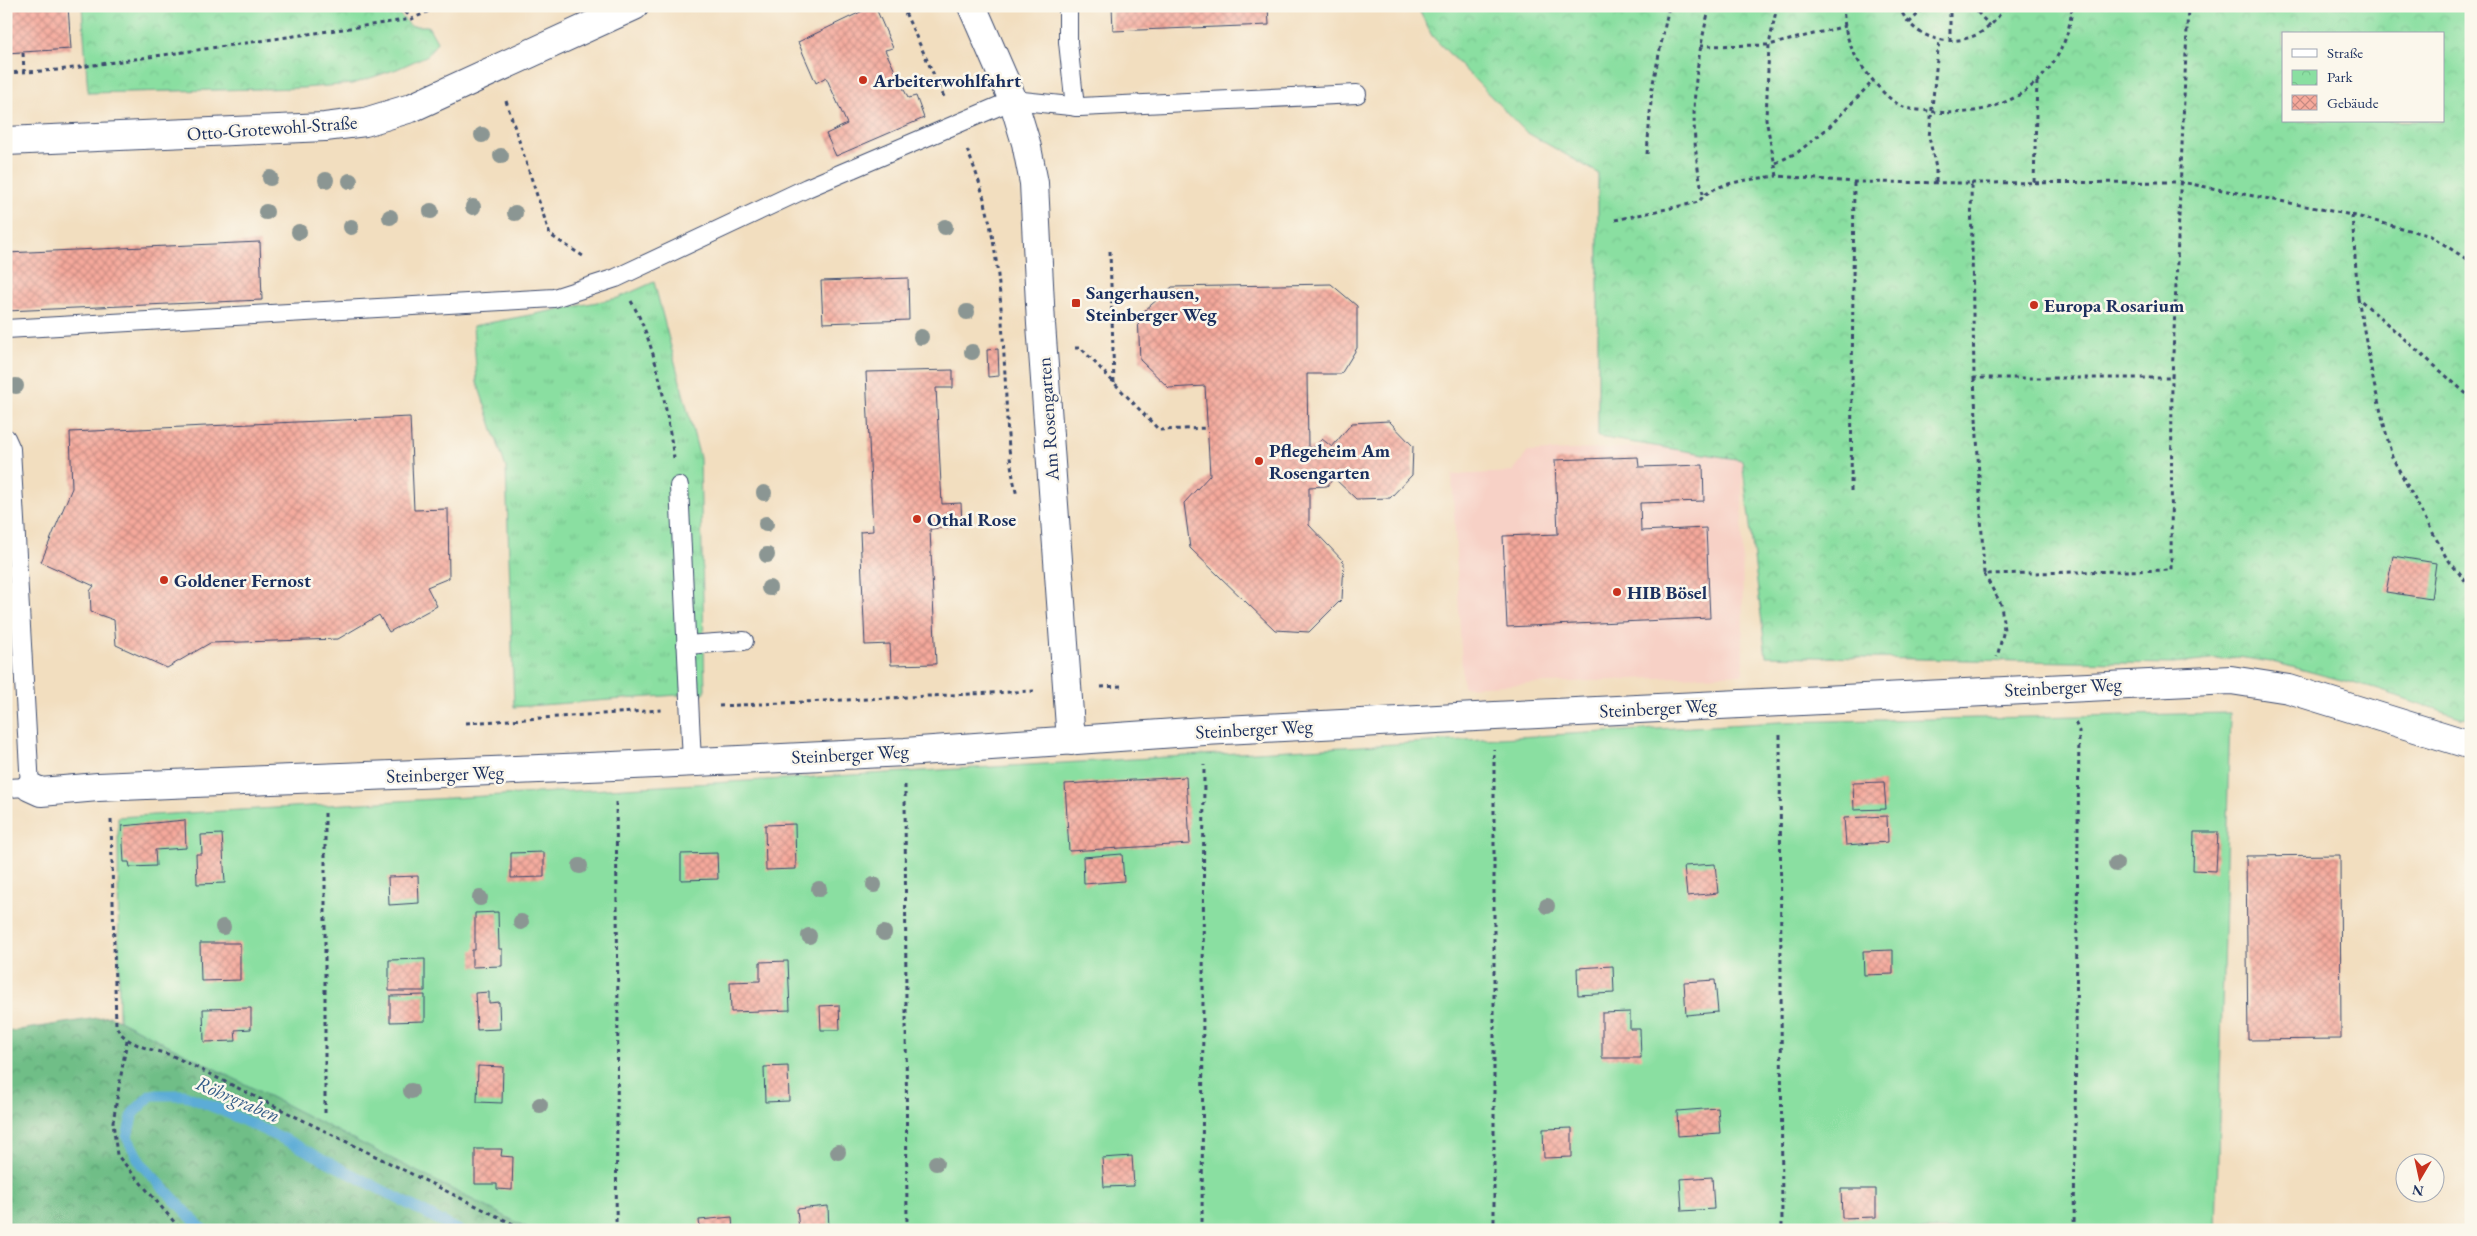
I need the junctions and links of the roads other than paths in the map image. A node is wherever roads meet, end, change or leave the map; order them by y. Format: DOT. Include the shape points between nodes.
graph roads {
  1 [pos="634,6"];
  2 [pos="972,6"];
  3 [pos="1068,6"];
  4 [pos="1357,94"];
  5 [pos="1013,100"];
  6 [pos="1075,107"];
  7 [pos="6,141"];
  8 [pos="6,329"];
  9 [pos="6,438"];
  10 [pos="679,486"];
  11 [pos="744,642"];
  12 [pos="686,645"];
  13 [pos="1071,741"];
  14 [pos="2471,744"];
  15 [pos="692,762"];
  16 [pos="18,788"];
  1 -- 7 [label="street, Otto-Grotewohl-Straße" via="411,108 365,122 325,127"];
  2 -- 5 [label="street, Am Rosengarten"];
  3 -- 6 [label="lane"];
  4 -- 6 [label="lane"];
  5 -- 6 [label="lane"];
  5 -- 8 [label="lane" via="807,188 616,278 554,298"];
  5 -- 13 [label="street, Am Rosengarten" via="1034,183"];
  9 -- 16 [label="lane" via="11,449"];
  10 -- 12 [label="lane"];
  11 -- 12 [label="lane"];
  12 -- 15 [label="lane"];
  13 -- 14 [label="street, Steinberger Weg" via="1494,716 2231,680 2289,690"];
  13 -- 15 [label="street, Steinberger Weg"];
  15 -- 16 [label="street, Steinberger Weg" via="41,792"];
}
